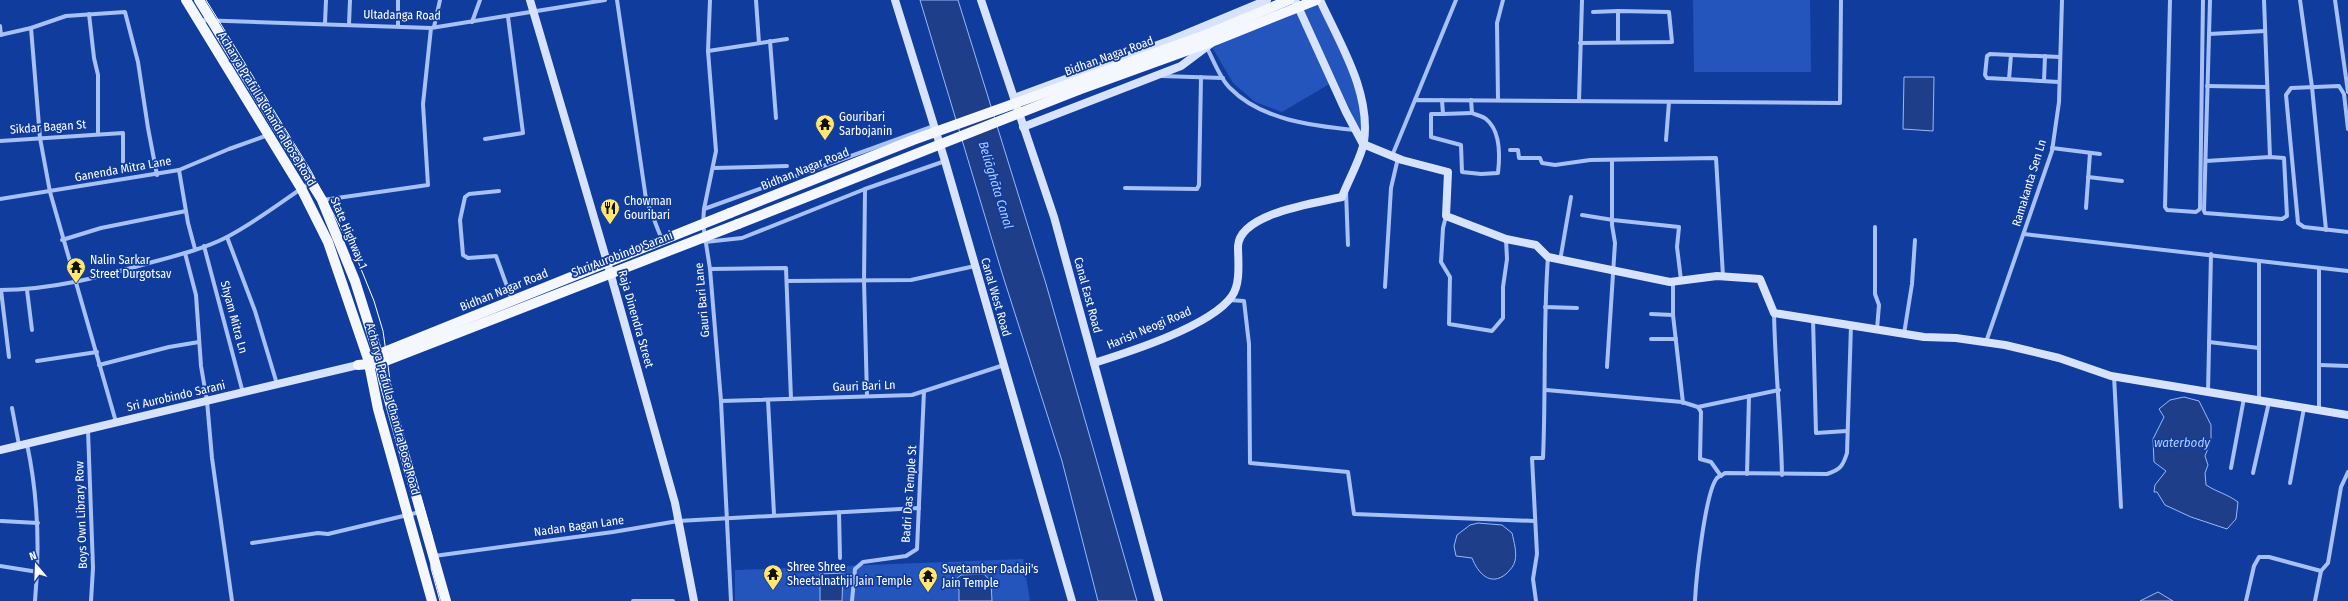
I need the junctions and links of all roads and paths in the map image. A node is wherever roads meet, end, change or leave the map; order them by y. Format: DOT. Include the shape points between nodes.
graph roads {
  1 [pos="186,0"];
  2 [pos="199,0"];
  3 [pos="326,0"];
  4 [pos="350,0"];
  5 [pos="398,0"];
  6 [pos="440,0"];
  7 [pos="480,0"];
  8 [pos="530,0"];
  9 [pos="571,0"];
  10 [pos="605,0"];
  11 [pos="617,0"];
  12 [pos="710,0"];
  13 [pos="756,0"];
  14 [pos="895,0"];
  15 [pos="981,0"];
  16 [pos="1267,0"];
  17 [pos="1288,0"];
  18 [pos="1316,0"];
  19 [pos="1320,0"];
  20 [pos="1456,0"];
  21 [pos="1502,0"];
  22 [pos="1582,0"];
  23 [pos="1841,0"];
  24 [pos="2062,0"];
  25 [pos="2170,0"];
  26 [pos="2203,0"];
  27 [pos="2210,0"];
  28 [pos="2264,0"];
  29 [pos="2300,0"];
  30 [pos="2335,0"];
  31 [pos="1297,4"];
  32 [pos="571,6"];
  33 [pos="1618,11"];
  34 [pos="1593,12"];
  35 [pos="534,13"];
  36 [pos="89,14"];
  37 [pos="508,17"];
  38 [pos="212,19"];
  39 [pos="197,20"];
  40 [pos="472,22"];
  41 [pos="326,23"];
  42 [pos="349,24"];
  43 [pos="0,26"];
  44 [pos="398,26"];
  45 [pos="31,28"];
  46 [pos="432,28"];
  47 [pos="2265,31"];
  48 [pos="2209,34"];
  49 [pos="1,35"];
  50 [pos="787,39"];
  51 [pos="770,41"];
  52 [pos="1618,42"];
  53 [pos="759,43"];
  54 [pos="1203,43"];
  55 [pos="1580,43"];
  56 [pos="708,51"];
  57 [pos="2011,55"];
  58 [pos="2045,56"];
  59 [pos="2060,57"];
  60 [pos="1155,76"];
  61 [pos="1201,77"];
  62 [pos="1223,78"];
  63 [pos="2009,79"];
  64 [pos="2044,81"];
  65 [pos="2059,82"];
  66 [pos="2207,86"];
  67 [pos="2267,87"];
  68 [pos="2312,87"];
  69 [pos="2348,92"];
  70 [pos="1014,98"];
  71 [pos="1415,100"];
  72 [pos="1442,100"];
  73 [pos="1471,100"];
  74 [pos="1498,100"];
  75 [pos="1578,101"];
  76 [pos="1669,102"];
  77 [pos="1472,113"];
  78 [pos="1443,114"];
  79 [pos="776,118"];
  80 [pos="934,126"];
  81 [pos="1023,127"];
  82 [pos="2348,129"];
  83 [pos="1356,130"];
  84 [pos="98,134"];
  85 [pos="268,135"];
  86 [pos="40,138"];
  87 [pos="485,139"];
  88 [pos="1666,140"];
  89 [pos="0,141"];
  90 [pos="1364,144"];
  91 [pos="2052,148"];
  92 [pos="1510,150"];
  93 [pos="2090,153"];
  94 [pos="2100,154"];
  95 [pos="1395,157"];
  96 [pos="2270,157"];
  97 [pos="1612,160"];
  98 [pos="2206,160"];
  99 [pos="945,161"];
  100 [pos="122,162"];
  101 [pos="787,166"];
  102 [pos="714,168"];
  103 [pos="179,170"];
  104 [pos="157,175"];
  105 [pos="2088,177"];
  106 [pos="312,181"];
  107 [pos="2122,181"];
  108 [pos="301,188"];
  109 [pos="1125,188"];
  110 [pos="1346,188"];
  111 [pos="865,189"];
  112 [pos="50,192"];
  113 [pos="499,192"];
  114 [pos="1571,197"];
  115 [pos="0,200"];
  116 [pos="322,200"];
  117 [pos="704,208"];
  118 [pos="2086,208"];
  119 [pos="186,211"];
  120 [pos="1582,214"];
  121 [pos="1446,216"];
  122 [pos="1612,220"];
  123 [pos="703,224"];
  124 [pos="738,224"];
  125 [pos="1875,227"];
  126 [pos="2326,230"];
  127 [pos="2348,232"];
  128 [pos="2024,234"];
  129 [pos="227,237"];
  130 [pos="705,239"];
  131 [pos="1506,239"];
  132 [pos="62,240"];
  133 [pos="662,240"];
  134 [pos="1915,240"];
  135 [pos="1348,245"];
  136 [pos="204,246"];
  137 [pos="195,249"];
  138 [pos="185,252"];
  139 [pos="2210,254"];
  140 [pos="1548,257"];
  141 [pos="1560,261"];
  142 [pos="2259,261"];
  143 [pos="975,266"];
  144 [pos="609,267"];
  145 [pos="2319,268"];
  146 [pos="710,269"];
  147 [pos="1613,271"];
  148 [pos="2348,271"];
  149 [pos="1723,276"];
  150 [pos="787,281"];
  151 [pos="864,281"];
  152 [pos="1677,281"];
  153 [pos="75,283"];
  154 [pos="1385,287"];
  155 [pos="1,290"];
  156 [pos="27,290"];
  157 [pos="512,300"];
  158 [pos="1228,300"];
  159 [pos="1545,308"];
  160 [pos="1577,308"];
  161 [pos="1774,313"];
  162 [pos="1651,314"];
  163 [pos="1673,315"];
  164 [pos="1813,319"];
  165 [pos="1851,324"];
  166 [pos="1877,329"];
  167 [pos="32,330"];
  168 [pos="1904,334"];
  169 [pos="1651,339"];
  170 [pos="1676,339"];
  171 [pos="199,342"];
  172 [pos="1986,342"];
  173 [pos="2209,342"];
  174 [pos="2259,348"];
  175 [pos="97,352"];
  176 [pos="9,357"];
  177 [pos="374,360"];
  178 [pos="37,361"];
  179 [pos="1094,363"];
  180 [pos="99,365"];
  181 [pos="358,365"];
  182 [pos="2320,365"];
  183 [pos="1004,366"];
  184 [pos="2348,366"];
  185 [pos="1607,367"];
  186 [pos="2114,376"];
  187 [pos="277,385"];
  188 [pos="1546,390"];
  189 [pos="1779,390"];
  190 [pos="924,391"];
  191 [pos="2208,392"];
  192 [pos="243,393"];
  193 [pos="867,396"];
  194 [pos="1749,396"];
  195 [pos="2244,398"];
  196 [pos="791,399"];
  197 [pos="768,400"];
  198 [pos="2259,400"];
  199 [pos="207,401"];
  200 [pos="721,401"];
  201 [pos="2269,402"];
  202 [pos="1683,403"];
  203 [pos="1698,407"];
  204 [pos="12,408"];
  205 [pos="2304,408"];
  206 [pos="2319,410"];
  207 [pos="2348,416"];
  208 [pos="116,422"];
  209 [pos="88,429"];
  210 [pos="1847,431"];
  211 [pos="23,445"];
  212 [pos="0,450"];
  213 [pos="2231,468"];
  214 [pos="2348,472"];
  215 [pos="2254,473"];
  216 [pos="1747,474"];
  217 [pos="1782,475"];
  218 [pos="1720,476"];
  219 [pos="2290,483"];
  220 [pos="2121,507"];
  221 [pos="919,508"];
  222 [pos="421,512"];
  223 [pos="839,512"];
  224 [pos="774,514"];
  225 [pos="408,515"];
  226 [pos="727,517"];
  227 [pos="1,521"];
  228 [pos="678,521"];
  229 [pos="1534,521"];
  230 [pos="38,523"];
  231 [pos="252,543"];
  232 [pos="434,556"];
  233 [pos="840,558"];
  234 [pos="0,566"];
  235 [pos="2321,571"];
  236 [pos="38,572"];
  237 [pos="35,601"];
  238 [pos="91,601"];
  239 [pos="232,601"];
  240 [pos="432,601"];
  241 [pos="446,601"];
  242 [pos="633,601"];
  243 [pos="673,601"];
  244 [pos="694,601"];
  245 [pos="730,601"];
  246 [pos="852,601"];
  247 [pos="1072,601"];
  248 [pos="1159,601"];
  249 [pos="1536,601"];
  250 [pos="1694,601"];
  251 [pos="2246,601"];
  252 [pos="2315,601"];
  1 -- 39 [label="main road, Acharya Prafulla Chandra Bose Road"];
  2 -- 38 [label="main road, State Highway 1"];
  3 -- 41 [label="street"];
  4 -- 42 [label="street"];
  5 -- 44 [label="street"];
  6 -- 46 [label="street"];
  7 -- 40 [label="street"];
  8 -- 35 [label="street, Raja Dinendra Street"];
  9 -- 32 [label="street"];
  10 -- 32 [label="street, Ultadanga Road"];
  11 -- 133 [label="street" via="646,199"];
  12 -- 56 [label="street, Gauri Bari Lane"];
  13 -- 53 [label="street"];
  14 -- 80 [label="street, Canal West Road"];
  15 -- 70 [label="street, Canal East Road"];
  16 -- 70 [label="street" via="1171,40"];
  17 -- 54 [label="main road, Bidhan Nagar Road"];
  18 -- 31 [label="main road, Bidhan Nagar Road"];
  19 -- 90 [label="street" via="1358,85 1364,116"];
  20 -- 71 [label="street"];
  21 -- 74 [label="street" via="1497,23"];
  22 -- 55 [label="street"];
  23 -- 76 [label="street" via="1840,103"];
  24 -- 59 [label="street, Ramakanta Sen Ln"];
  25 -- 26 [label="street" via="2165,207 2167,210 2196,212 2200,209"];
  27 -- 48 [label="street"];
  28 -- 47 [label="street"];
  29 -- 68 [label="street"];
  30 -- 69 [label="street"];
  31 -- 54 [label="main road, Bidhan Nagar Road" via="1216,40"];
  31 -- 83 [label="street"];
  32 -- 35 [label="street, Ultadanga Road"];
  33 -- 34 [label="street"];
  33 -- 52 [label="street"];
  33 -- 52 [label="street" via="1669,12 1672,42"];
  35 -- 37 [label="street, Ultadanga Road"];
  35 -- 144 [label="street, Raja Dinendra Street"];
  36 -- 45 [label="street" via="66,16"];
  36 -- 84 [label="street" via="98,75"];
  36 -- 104 [label="street" via="125,12 138,62"];
  37 -- 40 [label="street, Ultadanga Road"];
  37 -- 87 [label="street" via="523,133"];
  38 -- 39 [label="street, Ultadanga Road"];
  38 -- 41 [label="street, Ultadanga Road"];
  38 -- 106 [label="main road, State Highway 1"];
  39 -- 85 [label="main road, Acharya Prafulla Chandra Bose Road"];
  40 -- 46 [label="street, Ultadanga Road"];
  41 -- 42 [label="street, Ultadanga Road"];
  42 -- 44 [label="street, Ultadanga Road"];
  43 -- 49 [label="street"];
  44 -- 46 [label="street, Ultadanga Road"];
  45 -- 49 [label="street"];
  45 -- 86 [label="street"];
  46 -- 116 [label="street" via="423,104 428,185"];
  47 -- 48 [label="street"];
  47 -- 67 [label="street"];
  48 -- 66 [label="street"];
  50 -- 51 [label="street"];
  51 -- 53 [label="street"];
  51 -- 79 [label="street"];
  52 -- 55 [label="street"];
  53 -- 56 [label="street"];
  54 -- 60 [label="street" via="1181,66"];
  54 -- 62 [label="street"];
  54 -- 123 [label="main road, Bidhan Nagar Road, bridge" via="913,140"];
  54 -- 124 [label="main road, Bidhan Nagar Road, bridge"];
  55 -- 75 [label="street"];
  56 -- 102 [label="street, Gauri Bari Lane" via="716,151"];
  57 -- 58 [label="street"];
  57 -- 63 [label="street"];
  57 -- 63 [label="street" via="1987,56 1985,75 1987,78"];
  58 -- 59 [label="street"];
  58 -- 64 [label="street"];
  59 -- 65 [label="street, Ramakanta Sen Ln"];
  60 -- 61 [label="street"];
  60 -- 81 [label="street"];
  61 -- 62 [label="street"];
  61 -- 109 [label="street" via="1199,185 1196,189"];
  62 -- 83 [label="street" via="1229,88 1253,106 1290,120"];
  63 -- 64 [label="street"];
  64 -- 65 [label="street"];
  65 -- 91 [label="street, Ramakanta Sen Ln"];
  66 -- 67 [label="street"];
  66 -- 98 [label="street"];
  67 -- 96 [label="street"];
  68 -- 82 [label="street" via="2339,86 2344,94"];
  68 -- 126 [label="street"];
  68 -- 126 [label="street" via="2291,88 2286,95 2298,223 2304,227"];
  70 -- 81 [label="street, Canal East Road"];
  71 -- 72 [label="street"];
  71 -- 95 [label="street"];
  72 -- 73 [label="street"];
  72 -- 78 [label="street"];
  73 -- 74 [label="street"];
  73 -- 77 [label="street"];
  74 -- 75 [label="street"];
  75 -- 76 [label="street"];
  76 -- 88 [label="street"];
  77 -- 78 [label="street"];
  77 -- 78 [label="street" via="1487,120 1497,137 1500,156 1498,173 1462,172 1461,145 1431,137 1431,114"];
  80 -- 99 [label="street, Canal West Road"];
  80 -- 117 [label="street"];
  81 -- 179 [label="street, Canal East Road" via="1054,216"];
  83 -- 90 [label="street"];
  84 -- 86 [label="street, Sikdar Bagan St"];
  84 -- 100 [label="street, Sikdar Bagan St" via="123,133"];
  85 -- 103 [label="street, Ganenda Mitra Lane" via="229,148"];
  85 -- 108 [label="main road, Acharya Prafulla Chandra Bose Road"];
  86 -- 89 [label="street, Sikdar Bagan St"];
  86 -- 112 [label="street"];
  90 -- 95 [label="street"];
  90 -- 110 [label="street"];
  91 -- 93 [label="street"];
  91 -- 128 [label="street, Ramakanta Sen Ln"];
  92 -- 97 [label="street" via="1518,150 1519,158 1540,158 1542,162 1555,165 1573,161"];
  93 -- 94 [label="street"];
  93 -- 105 [label="street"];
  95 -- 121 [label="street" via="1448,172"];
  95 -- 154 [label="street"];
  96 -- 98 [label="street"];
  96 -- 98 [label="street" via="2281,157 2286,162 2285,218 2204,214"];
  97 -- 122 [label="street"];
  97 -- 149 [label="street" via="1716,158"];
  99 -- 111 [label="street"];
  99 -- 143 [label="street, Canal West Road"];
  101 -- 102 [label="street"];
  102 -- 117 [label="street, Gauri Bari Lane"];
  103 -- 104 [label="street, Ganenda Mitra Lane"];
  103 -- 119 [label="street"];
  104 -- 112 [label="street, Ganenda Mitra Lane"];
  105 -- 107 [label="street"];
  105 -- 118 [label="street"];
  106 -- 108 [label="street"];
  106 -- 116 [label="main road, State Highway 1"];
  108 -- 129 [label="street"];
  108 -- 177 [label="main road, Acharya Prafulla Chandra Bose Road" via="328,242"];
  110 -- 135 [label="street"];
  110 -- 158 [label="street, Harish Neogi Road" via="1342,196 1287,210 1259,220 1244,229 1238,243 1238,280"];
  111 -- 130 [label="street" via="742,238"];
  111 -- 151 [label="street"];
  112 -- 115 [label="street, Ganenda Mitra Lane"];
  112 -- 132 [label="street"];
  113 -- 157 [label="street" via="468,194 465,197 460,220 463,255 468,258 496,256"];
  114 -- 141 [label="street"];
  116 -- 177 [label="main road, State Highway 1" via="355,281"];
  117 -- 123 [label="street, Gauri Bari Lane"];
  119 -- 132 [label="street" via="101,228"];
  119 -- 137 [label="street"];
  120 -- 122 [label="street"];
  121 -- 131 [label="street"];
  121 -- 131 [label="street" via="1442,262 1450,277 1449,324 1492,331 1503,318"];
  122 -- 147 [label="street" via="1615,244"];
  122 -- 152 [label="street" via="1679,227"];
  123 -- 130 [label="street, Gauri Bari Lane"];
  123 -- 133 [label="main road, Bidhan Nagar Road"];
  124 -- 130 [label="main road, Shri Aurobindo Sarani"];
  125 -- 166 [label="street" via="1875,294 1879,305"];
  126 -- 127 [label="street"];
  128 -- 139 [label="street"];
  128 -- 172 [label="street, Ramakanta Sen Ln"];
  129 -- 136 [label="street"];
  129 -- 187 [label="street" via="255,311"];
  130 -- 144 [label="main road, Shri Aurobindo Sarani"];
  130 -- 146 [label="street, Gauri Bari Lane"];
  131 -- 140 [label="street" via="1536,245"];
  132 -- 153 [label="street"];
  133 -- 144 [label="main road, Bidhan Nagar Road"];
  134 -- 168 [label="street" via="1912,284"];
  136 -- 137 [label="street"];
  136 -- 192 [label="street, Shyam Mitra Ln"];
  137 -- 138 [label="street"];
  138 -- 153 [label="street"];
  138 -- 171 [label="street" via="196,295"];
  139 -- 142 [label="street"];
  139 -- 173 [label="street"];
  140 -- 141 [label="street"];
  140 -- 159 [label="street"];
  141 -- 147 [label="street"];
  142 -- 145 [label="street"];
  142 -- 174 [label="street"];
  143 -- 151 [label="street" via="911,280"];
  143 -- 183 [label="street, Canal West Road"];
  144 -- 157 [label="main road, Bidhan Nagar Road"];
  144 -- 177 [label="main road, Shri Aurobindo Sarani"];
  144 -- 228 [label="street, Raja Dinendra Street"];
  145 -- 148 [label="street"];
  145 -- 182 [label="street"];
  146 -- 150 [label="street" via="783,267 788,272"];
  146 -- 200 [label="street, Gauri Bari Lane"];
  147 -- 152 [label="street"];
  147 -- 185 [label="street"];
  149 -- 152 [label="street"];
  149 -- 161 [label="street" via="1760,278"];
  150 -- 151 [label="street"];
  150 -- 196 [label="street"];
  151 -- 193 [label="street"];
  152 -- 163 [label="street"];
  153 -- 156 [label="street" via="40,286"];
  153 -- 175 [label="street"];
  155 -- 156 [label="street"];
  155 -- 176 [label="street"];
  156 -- 167 [label="street"];
  157 -- 177 [label="main road, Bidhan Nagar Road"];
  158 -- 179 [label="street, Harish Neogi Road" via="1192,325 1144,346"];
  158 -- 229 [label="street" via="1244,301 1249,344 1250,463 1348,472 1354,514"];
  159 -- 160 [label="street"];
  159 -- 188 [label="street"];
  161 -- 164 [label="street"];
  161 -- 189 [label="street" via="1774,351"];
  162 -- 163 [label="street"];
  163 -- 170 [label="street"];
  164 -- 165 [label="street"];
  164 -- 210 [label="street" via="1816,433"];
  165 -- 166 [label="street"];
  165 -- 210 [label="street"];
  166 -- 168 [label="street"];
  168 -- 172 [label="street"];
  169 -- 170 [label="street"];
  170 -- 202 [label="street"];
  171 -- 180 [label="street"];
  171 -- 199 [label="street"];
  172 -- 186 [label="street" via="2059,358"];
  173 -- 174 [label="street"];
  173 -- 191 [label="street"];
  174 -- 198 [label="street"];
  175 -- 178 [label="street"];
  175 -- 180 [label="street"];
  177 -- 181 [label="main road, Shri Aurobindo Sarani"];
  177 -- 222 [label="main road, Acharya Prafulla Chandra Bose Road"];
  177 -- 225 [label="main road, Acharya Prafulla Chandra Bose Road" via="378,409"];
  179 -- 248 [label="street, Canal East Road"];
  180 -- 208 [label="street"];
  181 -- 187 [label="street, Sri Aurobindo Sarani"];
  182 -- 184 [label="street"];
  182 -- 206 [label="street"];
  183 -- 190 [label="street, Gauri Bari Ln"];
  183 -- 247 [label="street, Canal West Road"];
  186 -- 191 [label="street"];
  186 -- 220 [label="street"];
  187 -- 192 [label="street, Sri Aurobindo Sarani"];
  188 -- 202 [label="street"];
  188 -- 229 [label="street" via="1543,458 1532,458"];
  189 -- 194 [label="street"];
  189 -- 217 [label="street"];
  190 -- 193 [label="street, Gauri Bari Ln" via="912,395"];
  190 -- 221 [label="street, Badri Das Temple St"];
  191 -- 195 [label="street"];
  192 -- 199 [label="street, Sri Aurobindo Sarani"];
  193 -- 196 [label="street, Gauri Bari Ln"];
  194 -- 203 [label="street"];
  194 -- 216 [label="street"];
  195 -- 198 [label="street"];
  195 -- 213 [label="street"];
  196 -- 197 [label="street, Gauri Bari Ln"];
  197 -- 200 [label="street, Gauri Bari Ln"];
  197 -- 224 [label="street"];
  198 -- 201 [label="street"];
  199 -- 208 [label="street, Sri Aurobindo Sarani"];
  199 -- 239 [label="street" via="212,458"];
  200 -- 226 [label="street, Gauri Bari Lane"];
  201 -- 205 [label="street"];
  201 -- 215 [label="street"];
  202 -- 203 [label="street"];
  203 -- 218 [label="street" via="1701,412 1700,459 1711,462"];
  204 -- 211 [label="street"];
  205 -- 206 [label="street"];
  205 -- 219 [label="street"];
  206 -- 207 [label="street"];
  208 -- 209 [label="street, Sri Aurobindo Sarani"];
  209 -- 211 [label="street, Sri Aurobindo Sarani"];
  209 -- 238 [label="street, Boys Own Library Row" via="93,568"];
  210 -- 217 [label="street" via="1847,453 1844,464 1838,471 1826,474"];
  211 -- 212 [label="street, Sri Aurobindo Sarani"];
  211 -- 230 [label="street" via="32,467"];
  214 -- 235 [label="street" via="2341,487 2328,563"];
  216 -- 217 [label="street"];
  216 -- 218 [label="street" via="1725,473"];
  218 -- 250 [label="street" via="1711,491 1698,556"];
  221 -- 223 [label="street, Nadan Bagan Lane"];
  221 -- 246 [label="street, Badri Das Temple St" via="917,549 906,556 863,562 854,569"];
  222 -- 225 [label="street"];
  222 -- 232 [label="main road, Acharya Prafulla Chandra Bose Road"];
  223 -- 224 [label="street, Nadan Bagan Lane"];
  223 -- 233 [label="street"];
  224 -- 226 [label="street, Nadan Bagan Lane"];
  225 -- 231 [label="street" via="328,534 318,532"];
  225 -- 240 [label="main road, Acharya Prafulla Chandra Bose Road"];
  226 -- 228 [label="street, Nadan Bagan Lane"];
  226 -- 245 [label="street, Gauri Bari Lane"];
  227 -- 230 [label="street"];
  228 -- 232 [label="street, Nadan Bagan Lane"];
  228 -- 244 [label="street, Raja Dinendra Street"];
  229 -- 249 [label="street" via="1537,559 1532,579"];
  230 -- 236 [label="street"];
  232 -- 241 [label="main road, Acharya Prafulla Chandra Bose Road"];
  234 -- 236 [label="street"];
  235 -- 251 [label="street" via="2269,557 2259,557 2254,566"];
  235 -- 252 [label="street"];
  236 -- 237 [label="street"];
  242 -- 243 [label="street"];
}
